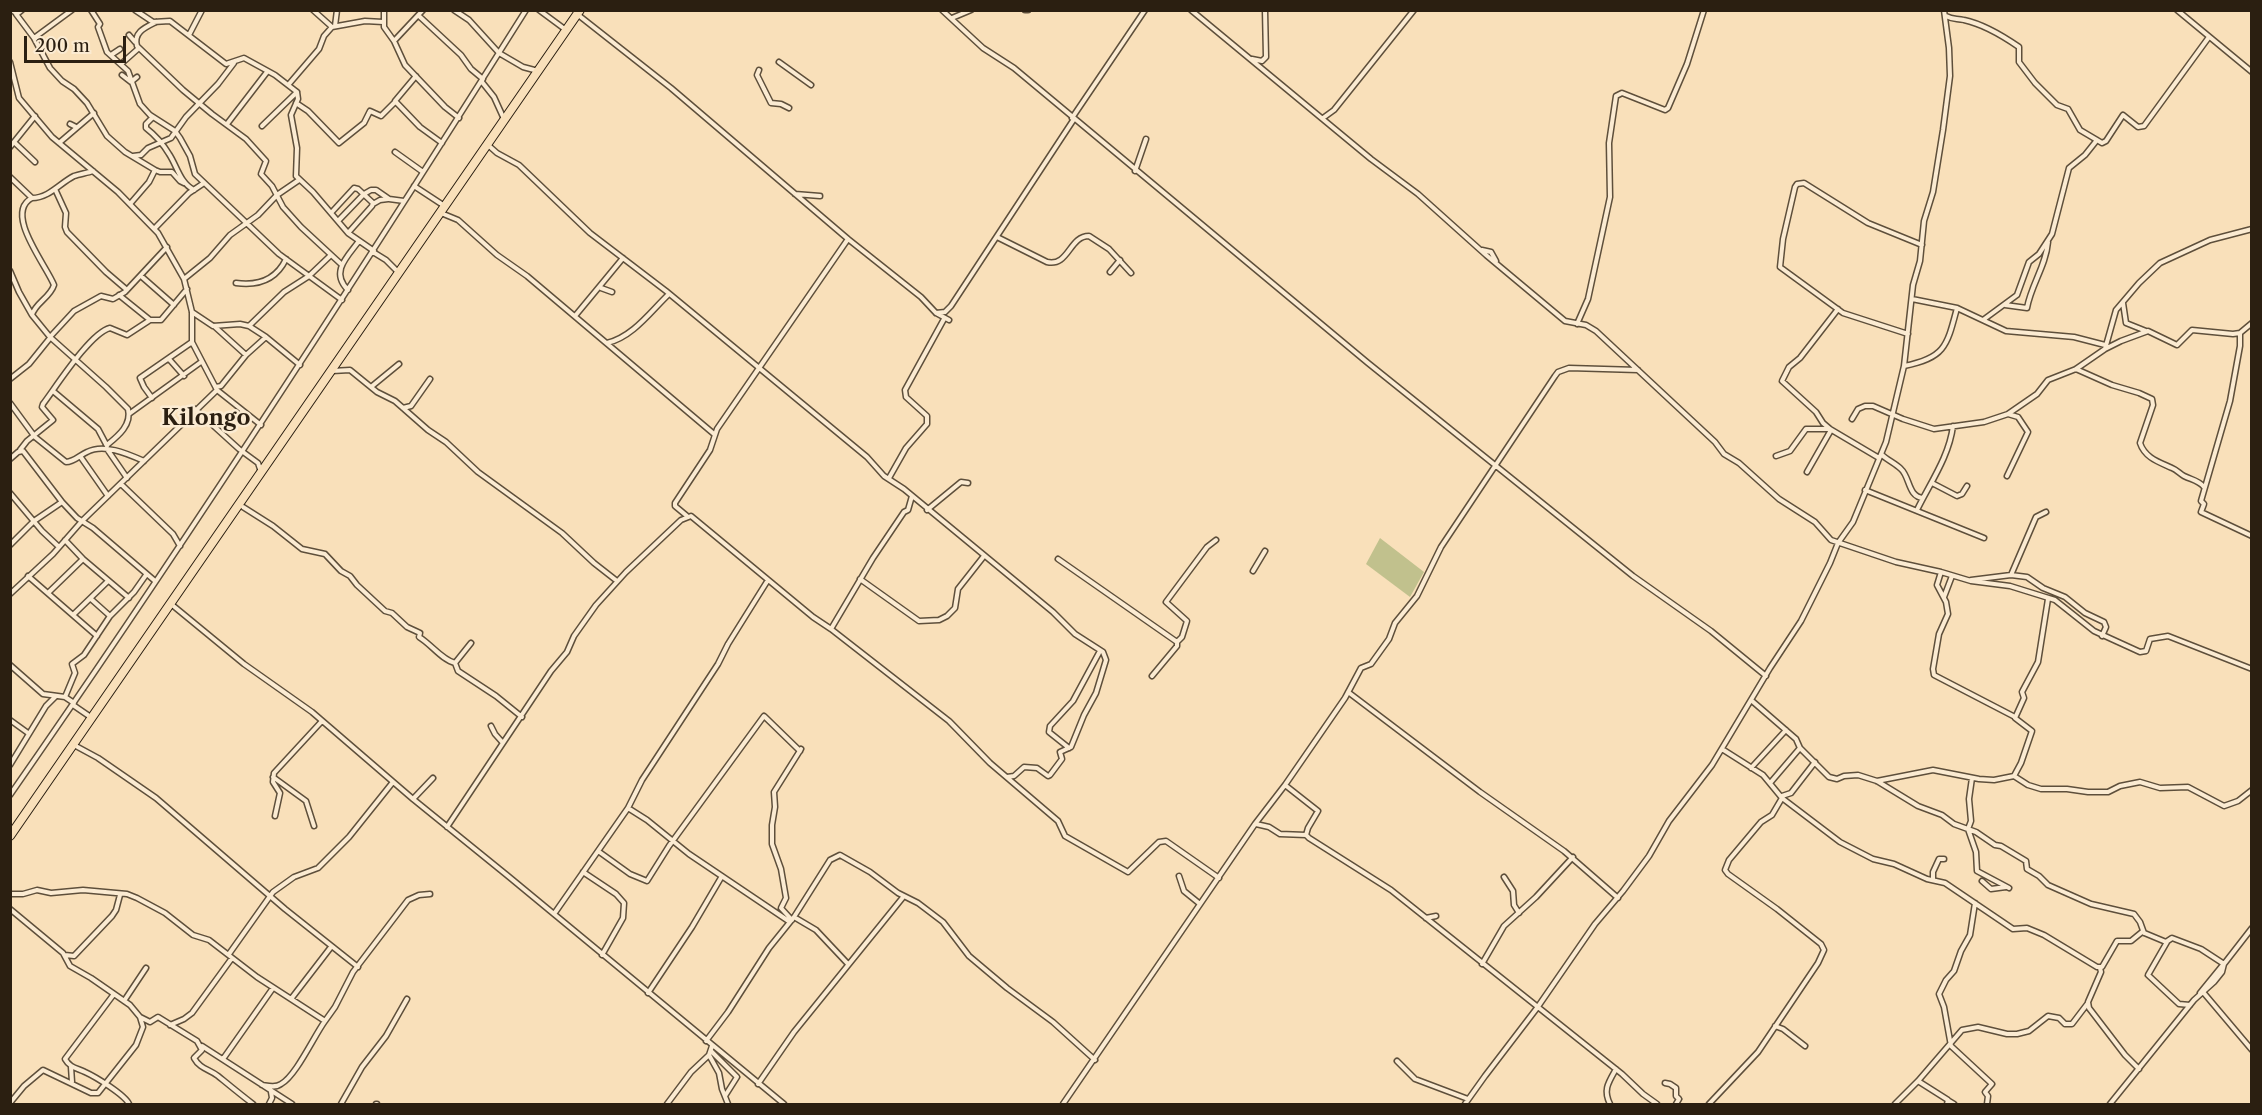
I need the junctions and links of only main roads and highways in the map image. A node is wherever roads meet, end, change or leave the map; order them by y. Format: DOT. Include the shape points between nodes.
graph roads {
  1 [pos="578,12"];
  2 [pos="10,836"];
  1 -- 2 [label="highway"];
}
